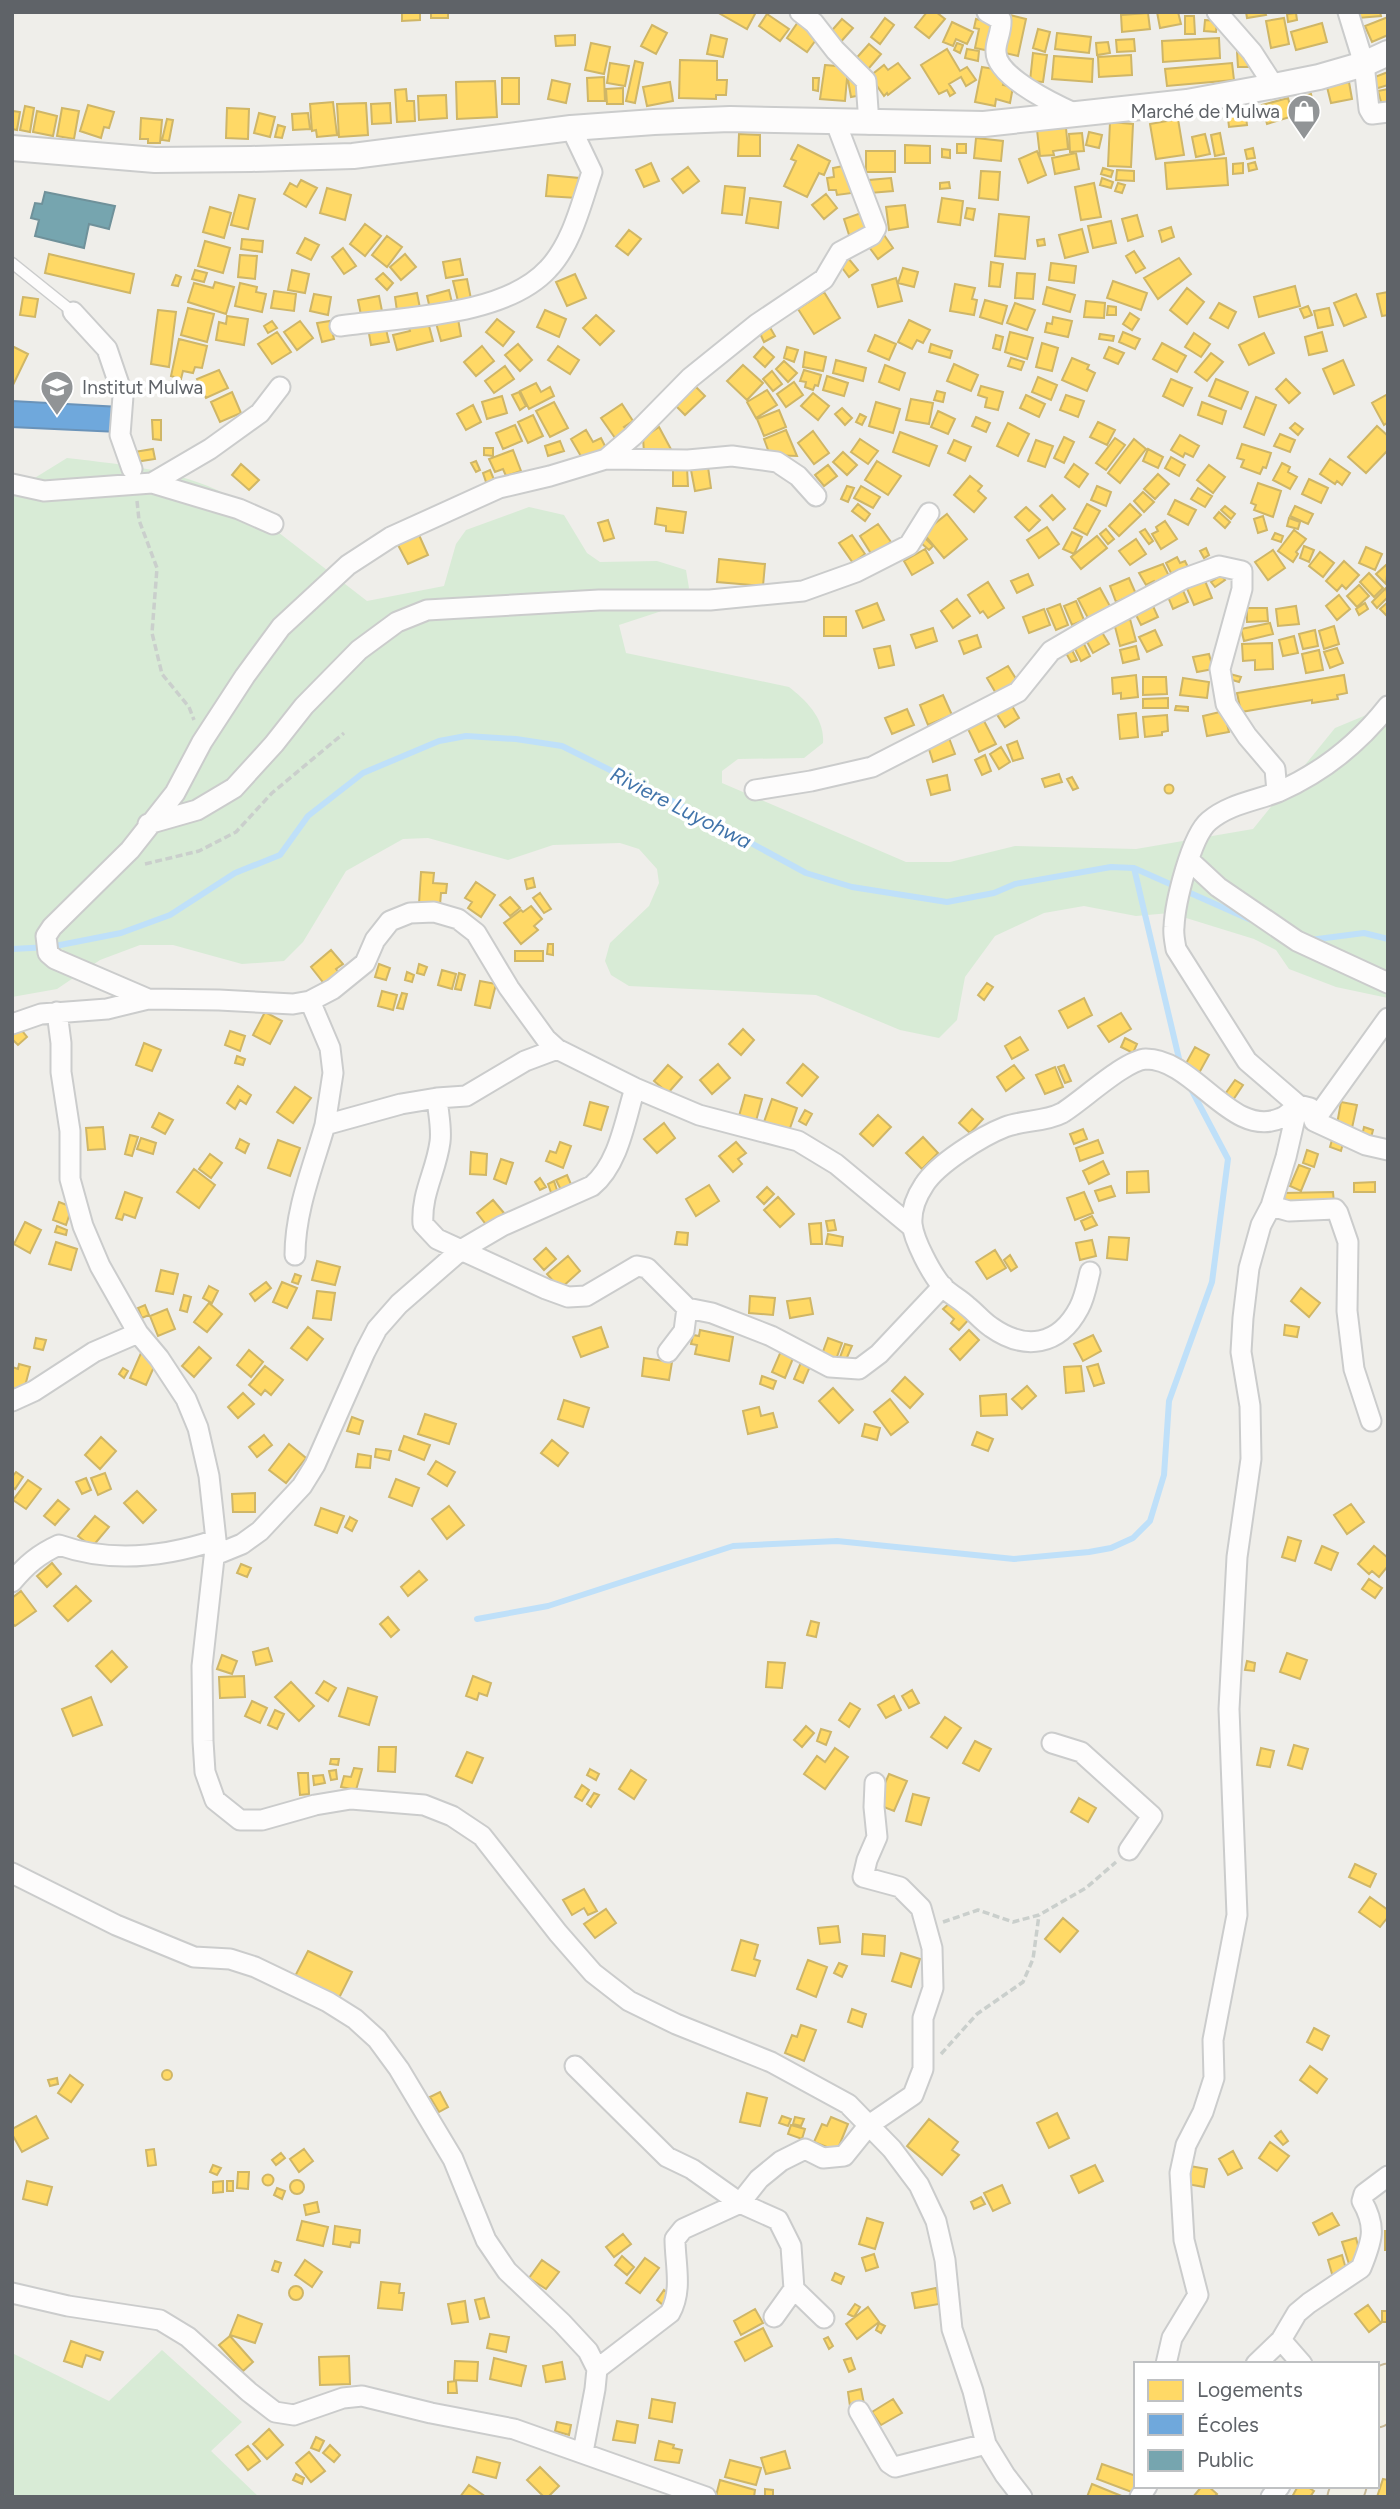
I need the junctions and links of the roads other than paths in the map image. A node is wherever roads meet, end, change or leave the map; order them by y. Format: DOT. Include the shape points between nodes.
graph roads {
  1 [pos="800,12"];
  2 [pos="987,12"];
  3 [pos="1217,12"];
  4 [pos="1348,12"];
  5 [pos="1388,53"];
  6 [pos="1364,64"];
  7 [pos="1274,86"];
  8 [pos="1388,112"];
  9 [pos="1076,114"];
  10 [pos="836,122"];
  11 [pos="869,124"];
  12 [pos="571,128"];
  13 [pos="12,148"];
  14 [pos="12,262"];
  15 [pos="73,312"];
  16 [pos="341,326"];
  17 [pos="280,387"];
  18 [pos="606,459"];
  19 [pos="140,479"];
  20 [pos="12,484"];
  21 [pos="816,496"];
  22 [pos="929,513"];
  23 [pos="273,524"];
  24 [pos="1388,706"];
  25 [pos="755,790"];
  26 [pos="1277,792"];
  27 [pos="148,824"];
  28 [pos="1190,861"];
  29 [pos="1388,983"];
  30 [pos="148,999"];
  31 [pos="310,1001"];
  32 [pos="57,1012"];
  33 [pos="1388,1018"];
  34 [pos="12,1024"];
  35 [pos="557,1049"];
  36 [pos="635,1088"];
  37 [pos="438,1098"];
  38 [pos="1298,1105"];
  39 [pos="1314,1121"];
  40 [pos="325,1125"];
  41 [pos="1388,1150"];
  42 [pos="1271,1206"];
  43 [pos="912,1227"];
  44 [pos="461,1250"];
  45 [pos="295,1255"];
  46 [pos="1090,1272"];
  47 [pos="943,1286"];
  48 [pos="687,1308"];
  49 [pos="138,1333"];
  50 [pos="668,1352"];
  51 [pos="12,1401"];
  52 [pos="1371,1421"];
  53 [pos="215,1548"];
  54 [pos="12,1581"];
  55 [pos="1052,1743"];
  56 [pos="875,1783"];
  57 [pos="1129,1850"];
  58 [pos="12,1872"];
  59 [pos="575,2066"];
  60 [pos="869,2126"];
  61 [pos="1388,2176"];
  62 [pos="740,2203"];
  63 [pos="794,2288"];
  64 [pos="12,2293"];
  65 [pos="774,2317"];
  66 [pos="824,2318"];
  67 [pos="1280,2340"];
  68 [pos="1166,2362"];
  69 [pos="1258,2362"];
  70 [pos="1300,2362"];
  71 [pos="597,2369"];
  72 [pos="1388,2381"];
  73 [pos="1379,2405"];
  74 [pos="859,2411"];
  75 [pos="986,2444"];
  76 [pos="583,2452"];
  77 [pos="706,2497"];
  78 [pos="1022,2497"];
  1 -- 11 [label="street" via="866,82"];
  2 -- 9 [label="street" via="1001,20 999,61 1038,97"];
  3 -- 7 [label="street"];
  4 -- 6 [label="street"];
  5 -- 6 [label="street"];
  6 -- 7 [label="street"];
  6 -- 8 [label="street" via="1369,109 1372,114"];
  7 -- 9 [label="street" via="1186,102"];
  9 -- 11 [label="street" via="984,124"];
  10 -- 11 [label="street"];
  10 -- 12 [label="street" via="730,120"];
  10 -- 18 [label="street" via="876,228 872,235 840,252 824,279 757,324 690,378"];
  12 -- 13 [label="street" via="341,156 155,160"];
  12 -- 16 [label="street" via="592,172 579,212 550,268 530,285 498,300 412,319"];
  14 -- 15 [label="lane"];
  15 -- 19 [label="street" via="107,349 123,397 120,435"];
  17 -- 19 [label="street" via="260,413 210,449"];
  18 -- 21 [label="street" via="733,456 777,462 798,475"];
  18 -- 27 [label="street" via="499,488 391,537 348,565 281,627 202,742 175,793"];
  19 -- 20 [label="street" via="44,491"];
  19 -- 23 [label="street"];
  22 -- 27 [label="street" via="909,545 856,572 803,591 710,600 599,600 428,610 397,622 359,650 304,706 234,788 197,810"];
  24 -- 26 [label="street" via="1349,748"];
  25 -- 26 [label="street" via="872,767 1018,692 1051,651 1082,633 1183,579 1219,566 1242,571 1242,589 1220,669 1226,704 1275,769"];
  26 -- 28 [label="street" via="1242,802 1208,822"];
  27 -- 30 [label="street" via="130,850 52,927 47,944 67,965"];
  28 -- 29 [label="street" via="1218,887 1297,941"];
  28 -- 38 [label="street" via="1173,929 1176,949 1247,1061"];
  30 -- 31 [label="street"];
  30 -- 32 [label="street" via="107,1009"];
  31 -- 35 [label="street" via="365,963 390,921 410,913 434,912 458,919 476,933 509,988"];
  31 -- 40 [label="street" via="330,1048 333,1073"];
  32 -- 34 [label="street"];
  32 -- 49 [label="street" via="71,1179 96,1256"];
  33 -- 39 [label="street"];
  35 -- 36 [label="street"];
  35 -- 37 [label="street" via="508,1070 466,1096"];
  36 -- 43 [label="street" via="699,1115 799,1141 836,1164"];
  36 -- 44 [label="street" via="602,1178"];
  37 -- 40 [label="street"];
  37 -- 44 [label="street" via="441,1140 422,1204 423,1224 437,1239"];
  38 -- 39 [label="street" via="1310,1108"];
  38 -- 42 [label="street"];
  38 -- 43 [label="street" via="1280,1119 1256,1121 1232,1111 1182,1071 1143,1059 1060,1114 1005,1127 944,1162 915,1200"];
  39 -- 41 [label="street"];
  40 -- 45 [label="street" via="301,1205"];
  42 -- 52 [label="street" via="1289,1211 1335,1209 1338,1213 1348,1242 1347,1311 1354,1369"];
  42 -- 68 [label="street" via="1249,1268 1241,1352 1250,1406 1251,1459 1237,1557 1229,1709 1237,1915 1213,2040 1214,2078 1186,2145 1180,2173 1184,2240 1198,2295 1172,2338"];
  43 -- 47 [label="street"];
  44 -- 48 [label="street" via="568,1297 586,1296 636,1266 647,1268"];
  44 -- 53 [label="street" via="377,1329 302,1486 242,1544"];
  46 -- 47 [label="street" via="1071,1322 1056,1335 1035,1343 990,1327"];
  47 -- 48 [label="street" via="859,1369 830,1367 771,1336"];
  48 -- 50 [label="street" via="684,1331"];
  49 -- 51 [label="street" via="94,1352"];
  49 -- 53 [label="street" via="186,1399 198,1429 209,1476"];
  53 -- 54 [label="street" via="139,1557 77,1552 59,1545 42,1552"];
  53 -- 60 [label="street" via="202,1667 205,1772 215,1800 240,1820 262,1820 351,1799 424,1805 452,1816 482,1836 593,1973 629,2001 814,2084 848,2104"];
  55 -- 57 [label="street" via="1081,1752 1152,1816"];
  56 -- 60 [label="street" via="877,1837 863,1877 900,1886 921,1908 932,1948 933,1987 923,2018 923,2069 913,2095"];
  58 -- 71 [label="street" via="116,1925 194,1956 255,1967 355,2019 399,2069 453,2159 486,2240 507,2272 588,2351"];
  59 -- 62 [label="street" via="667,2157"];
  60 -- 62 [label="street" via="844,2156 823,2158 805,2149 781,2161"];
  60 -- 75 [label="street" via="919,2185 936,2221 952,2329"];
  61 -- 67 [label="street" via="1364,2194 1362,2201 1373,2227 1361,2268 1297,2313"];
  62 -- 63 [label="street" via="778,2220 791,2246"];
  62 -- 71 [label="street" via="683,2229 675,2239 679,2288 670,2313"];
  63 -- 65 [label="street"];
  63 -- 66 [label="street"];
  64 -- 76 [label="street" via="160,2320 188,2337 275,2412 294,2415 362,2396 514,2429"];
  67 -- 69 [label="street"];
  67 -- 70 [label="street"];
  71 -- 76 [label="street"];
  72 -- 73 [label="highway"];
  74 -- 75 [label="street" via="895,2467"];
  75 -- 78 [label="street"];
  76 -- 77 [label="street"];
}
